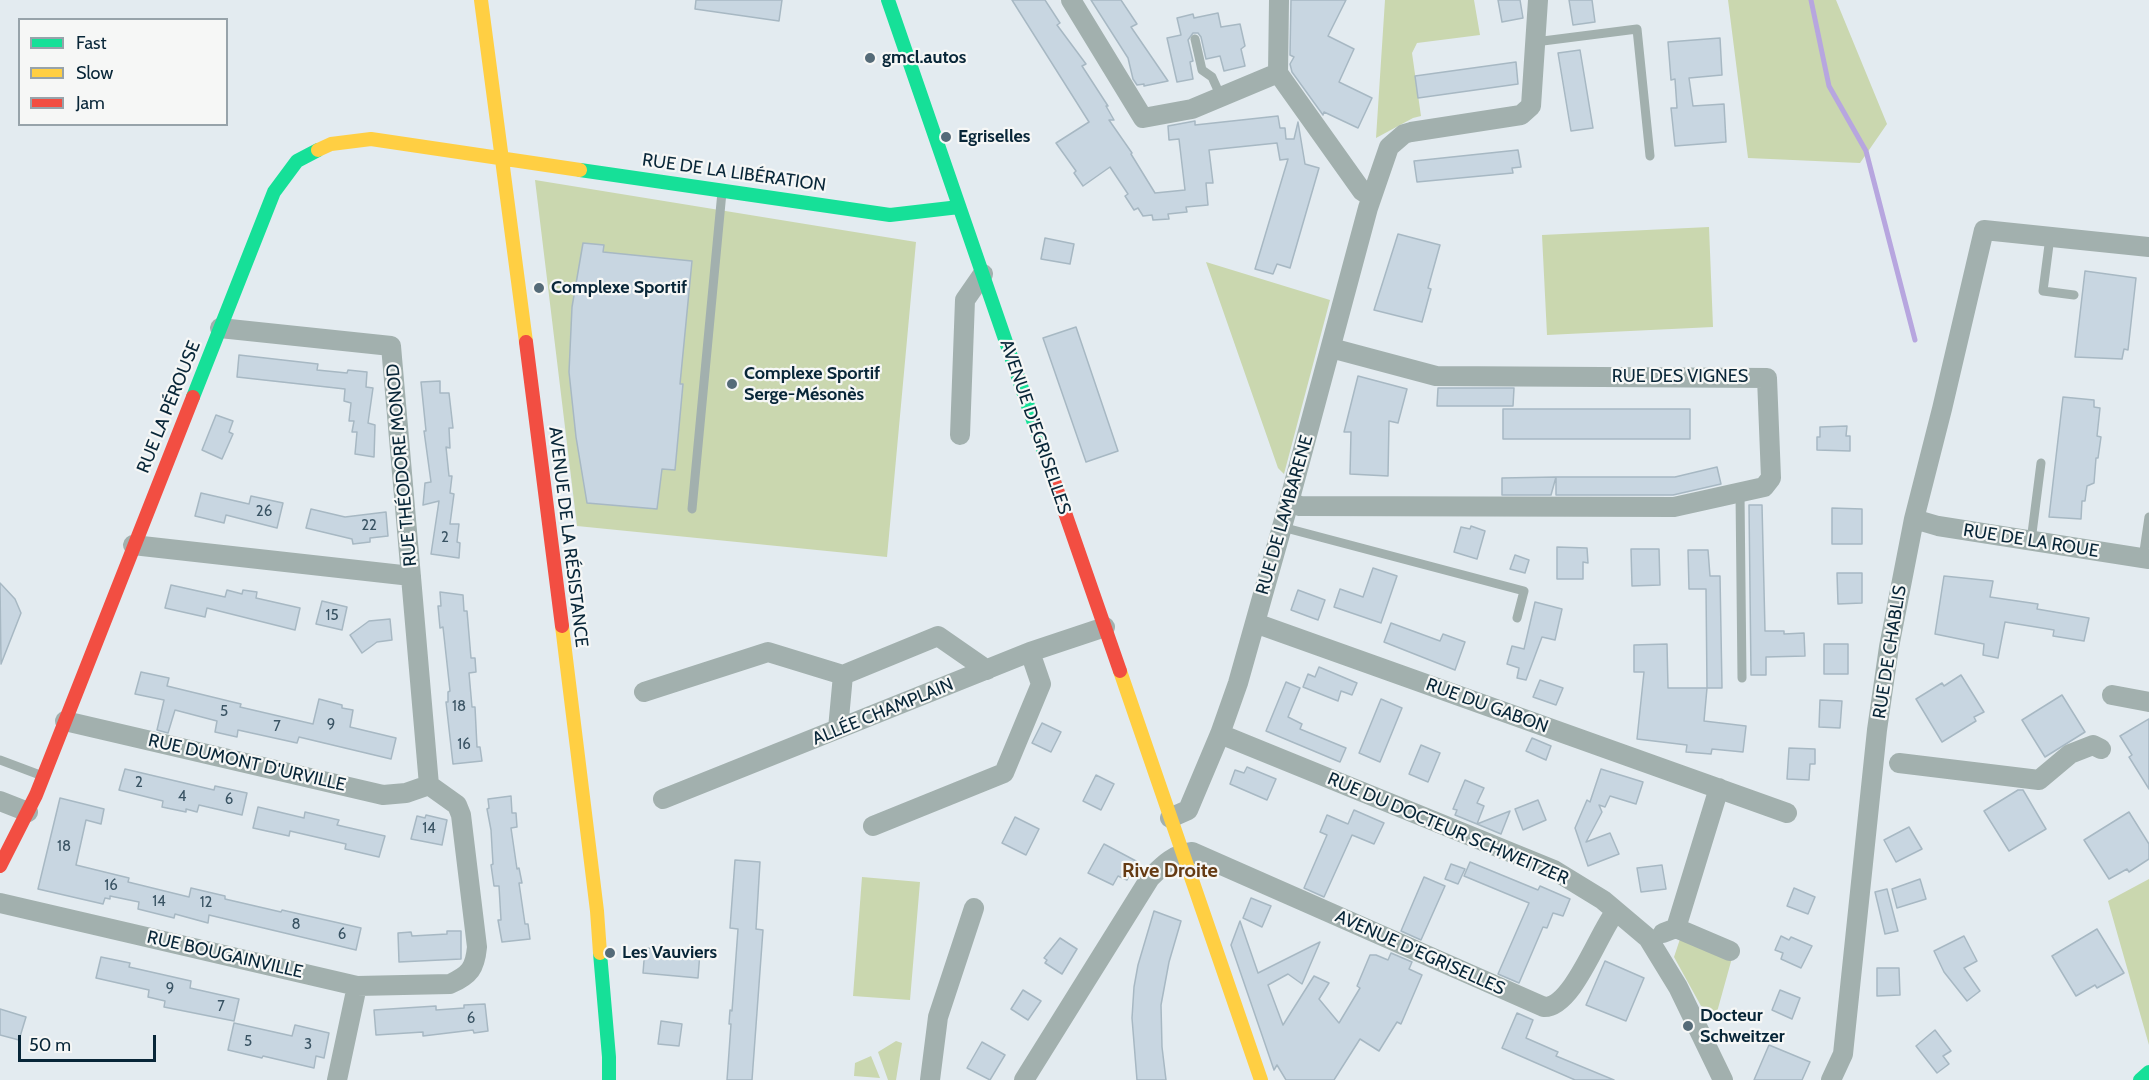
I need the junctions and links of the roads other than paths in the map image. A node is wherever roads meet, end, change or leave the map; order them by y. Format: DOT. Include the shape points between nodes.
graph roads {
  1 [pos="481,0"];
  2 [pos="888,0"];
  3 [pos="1071,0"];
  4 [pos="1279,0"];
  5 [pos="1538,0"];
  6 [pos="1195,39"];
  7 [pos="1535,42"];
  8 [pos="1278,73"];
  9 [pos="1221,97"];
  10 [pos="1650,156"];
  11 [pos="503,158"];
  12 [pos="722,190"];
  13 [pos="1371,197"];
  14 [pos="959,207"];
  15 [pos="2050,237"];
  16 [pos="2149,247"];
  17 [pos="983,274"];
  18 [pos="2074,295"];
  19 [pos="220,328"];
  20 [pos="1331,348"];
  21 [pos="960,435"];
  22 [pos="2041,463"];
  23 [pos="1740,494"];
  24 [pos="1289,502"];
  25 [pos="692,510"];
  26 [pos="2149,518"];
  27 [pos="1914,519"];
  28 [pos="1282,527"];
  29 [pos="2031,541"];
  30 [pos="134,545"];
  31 [pos="2146,558"];
  32 [pos="411,576"];
  33 [pos="1517,618"];
  34 [pos="1255,623"];
  35 [pos="1105,627"];
  36 [pos="1030,652"];
  37 [pos="987,670"];
  38 [pos="843,675"];
  39 [pos="1742,678"];
  40 [pos="644,692"];
  41 [pos="2112,695"];
  42 [pos="2149,702"];
  43 [pos="65,721"];
  44 [pos="838,729"];
  45 [pos="1220,734"];
  46 [pos="2101,749"];
  47 [pos="0,760"];
  48 [pos="1899,763"];
  49 [pos="43,776"];
  50 [pos="429,785"];
  51 [pos="1719,788"];
  52 [pos="663,800"];
  53 [pos="0,801"];
  54 [pos="28,812"];
  55 [pos="1786,813"];
  56 [pos="1170,818"];
  57 [pos="873,826"];
  58 [pos="1183,853"];
  59 [pos="0,866"];
  60 [pos="0,903"];
  61 [pos="974,908"];
  62 [pos="1616,911"];
  63 [pos="1676,928"];
  64 [pos="1648,938"];
  65 [pos="1730,951"];
  66 [pos="357,986"];
  67 [pos="2149,1072"];
  68 [pos="337,1080"];
  69 [pos="609,1080"];
  70 [pos="930,1080"];
  71 [pos="1024,1080"];
  72 [pos="1261,1080"];
  73 [pos="1723,1080"];
  74 [pos="1831,1080"];
  75 [pos="2140,1080"];
  1 -- 11 [label="street, AVENUE DE LA RÉSISTANCE"];
  2 -- 14 [label="street, AVENUE D'EGRISELLES"];
  3 -- 9 [label="street" via="1143,118 1192,109"];
  4 -- 8 [label="street"];
  5 -- 7 [label="street, RUE DE LAMBARENE"];
  6 -- 9 [label="lane" via="1202,70 1212,77"];
  7 -- 10 [label="lane" via="1637,29"];
  7 -- 13 [label="street, RUE DE LAMBARENE" via="1531,106 1521,115 1404,134 1389,147"];
  8 -- 9 [label="street"];
  8 -- 13 [label="street" via="1362,191"];
  11 -- 12 [label="street, RUE DE LA LIBÉRATION"];
  11 -- 19 [label="street, RUE LA PÉROUSE" via="371,139 332,144 297,161 274,192"];
  11 -- 69 [label="street, AVENUE DE LA RÉSISTANCE" via="597,911"];
  12 -- 14 [label="street, RUE DE LA LIBÉRATION" via="890,215"];
  12 -- 25 [label="lane"];
  13 -- 20 [label="street, RUE DE LAMBARENE"];
  14 -- 17 [label="street, AVENUE D'EGRISELLES"];
  15 -- 16 [label="street"];
  15 -- 18 [label="lane" via="2043,291"];
  15 -- 27 [label="street, RUE DE CHABLIS" via="1984,230"];
  17 -- 21 [label="street" via="965,300"];
  17 -- 35 [label="street, AVENUE D'EGRISELLES"];
  19 -- 30 [label="street, RUE LA PÉROUSE"];
  19 -- 32 [label="street, RUE THÉODORE MONOD" via="391,346"];
  20 -- 23 [label="street, RUE DES VIGNES" via="1436,376 1767,378 1771,478 1764,487"];
  20 -- 24 [label="street, RUE DE LAMBARENE"];
  22 -- 29 [label="lane"];
  23 -- 24 [label="street, RUE DES VIGNES" via="1674,507 1300,506"];
  23 -- 39 [label="lane"];
  24 -- 28 [label="street, RUE DE LAMBARENE"];
  26 -- 31 [label="lane"];
  27 -- 29 [label="street, RUE DE LA ROUE"];
  27 -- 74 [label="street, RUE DE CHABLIS" via="1877,730 1843,1054"];
  28 -- 33 [label="lane" via="1524,591"];
  28 -- 34 [label="street, RUE DE LAMBARENE"];
  29 -- 31 [label="street, RUE DE LA ROUE"];
  30 -- 32 [label="street"];
  30 -- 43 [label="street, RUE LA PÉROUSE"];
  32 -- 50 [label="street"];
  34 -- 45 [label="street, RUE DE LAMBARENE"];
  34 -- 51 [label="street, RUE DU GABON"];
  35 -- 36 [label="street, ALLÉE CHAMPLAIN"];
  35 -- 56 [label="street, AVENUE D'EGRISELLES"];
  36 -- 37 [label="street, ALLÉE CHAMPLAIN"];
  36 -- 57 [label="street" via="1041,684 1004,773"];
  37 -- 38 [label="street" via="938,636"];
  37 -- 44 [label="street, ALLÉE CHAMPLAIN"];
  38 -- 40 [label="street" via="768,652"];
  38 -- 44 [label="street"];
  41 -- 42 [label="street"];
  43 -- 49 [label="street, RUE LA PÉROUSE"];
  43 -- 50 [label="street, RUE DUMONT D'URVILLE" via="383,795"];
  44 -- 52 [label="street, ALLÉE CHAMPLAIN"];
  45 -- 56 [label="street, RUE DE LAMBARENE" via="1188,810"];
  45 -- 62 [label="street, RUE DU DOCTEUR SCHWEITZER" via="1554,870"];
  46 -- 48 [label="street" via="2093,745 2082,748 2039,780"];
  47 -- 49 [label="lane"];
  49 -- 54 [label="street, RUE LA PÉROUSE"];
  50 -- 66 [label="street, RUE BOUGAINVILLE" via="457,805 461,815 477,947 475,964 464,978 450,984"];
  51 -- 55 [label="street, RUE DU GABON"];
  51 -- 63 [label="street"];
  53 -- 54 [label="street"];
  54 -- 59 [label="street, RUE LA PÉROUSE"];
  56 -- 58 [label="street, AVENUE D'EGRISELLES"];
  58 -- 62 [label="street, AVENUE D'EGRISELLES" via="1192,852 1544,1007 1556,1004 1564,996"];
  58 -- 71 [label="street" via="1150,878"];
  58 -- 72 [label="street, AVENUE D'EGRISELLES"];
  60 -- 66 [label="street, RUE BOUGAINVILLE"];
  61 -- 70 [label="street" via="938,1017"];
  62 -- 64 [label="street, RUE DU DOCTEUR SCHWEITZER"];
  63 -- 64 [label="street"];
  63 -- 65 [label="street"];
  64 -- 73 [label="street, RUE DU DOCTEUR SCHWEITZER" via="1678,987"];
  66 -- 68 [label="street"];
  67 -- 75 [label="street"];
}
